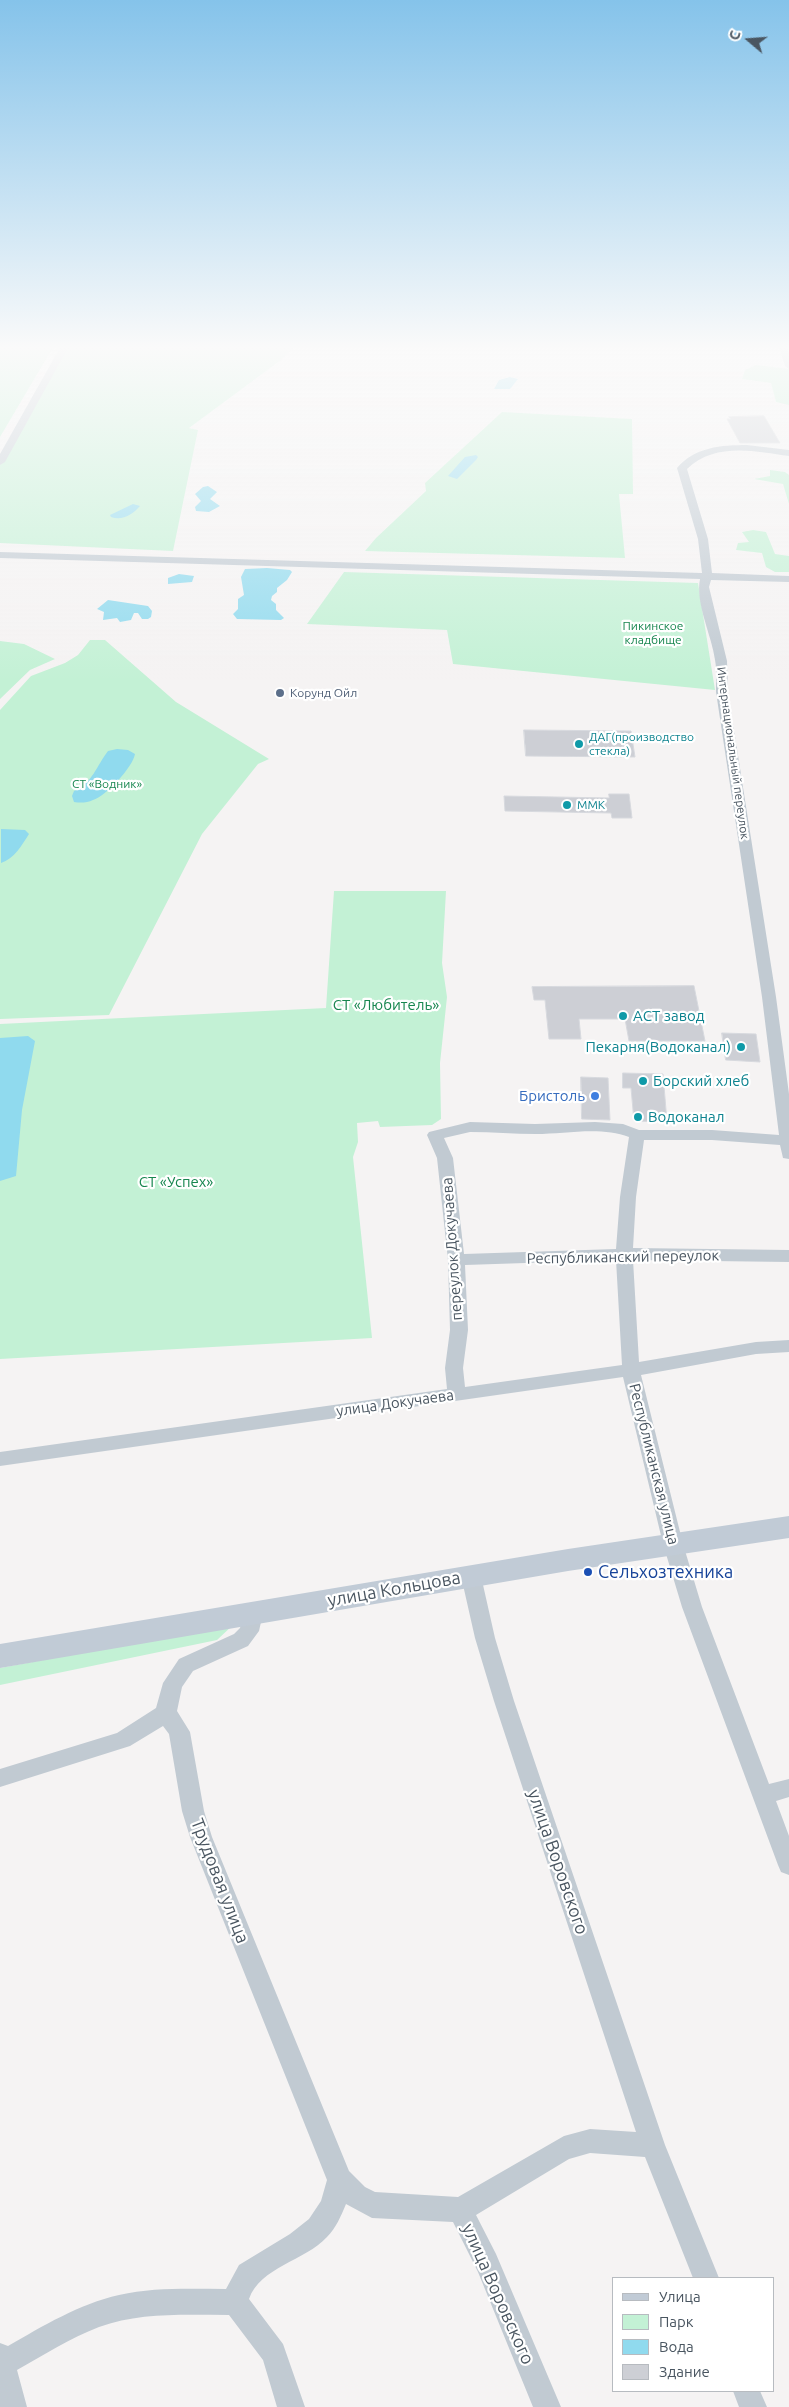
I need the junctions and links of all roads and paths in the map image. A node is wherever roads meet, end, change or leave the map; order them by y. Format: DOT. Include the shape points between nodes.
graph roads {
  1 [pos="697,456"];
  2 [pos="0,555"];
  3 [pos="708,577"];
  4 [pos="789,579"];
  5 [pos="637,1135"];
  6 [pos="787,1147"];
  7 [pos="624,1254"];
  8 [pos="789,1256"];
  9 [pos="456,1260"];
  10 [pos="789,1346"];
  11 [pos="631,1370"];
  12 [pos="457,1394"];
  13 [pos="0,1460"];
  14 [pos="789,1527"];
  15 [pos="673,1544"];
  16 [pos="471,1576"];
  17 [pos="253,1614"];
  18 [pos="0,1656"];
  19 [pos="166,1713"];
  20 [pos="0,1778"];
  21 [pos="789,1788"];
  22 [pos="762,1794"];
  23 [pos="789,1865"];
  24 [pos="653,2145"];
  25 [pos="340,2180"];
  26 [pos="460,2210"];
  27 [pos="706,2277"];
  28 [pos="234,2302"];
  29 [pos="1,2360"];
  30 [pos="748,2392"];
  31 [pos="13,2407"];
  32 [pos="290,2407"];
  33 [pos="547,2407"];
  34 [pos="753,2407"];
  1 -- 3 [label="street, Интернациональный переулок" via="682,468 703,539"];
  2 -- 3 [label="street"];
  3 -- 4 [label="street"];
  3 -- 6 [label="street, Интернациональный переулок" via="704,587 721,661 722,692 769,997"];
  5 -- 6 [label="street" via="712,1135"];
  5 -- 7 [label="street, Республиканская улица"];
  5 -- 9 [label="street, переулок Докучаева" via="623,1129 595,1127 535,1130 470,1127 434,1135 445,1158"];
  7 -- 8 [label="street, Республиканский переулок"];
  7 -- 9 [label="street, Республиканский переулок"];
  7 -- 11 [label="street, Республиканская улица"];
  9 -- 12 [label="street, переулок Докучаева" via="459,1330 454,1368"];
  10 -- 11 [label="street, улица Докучаева" via="756,1348"];
  11 -- 12 [label="street, улица Докучаева"];
  11 -- 15 [label="street, Республиканская улица"];
  12 -- 13 [label="street, улица Докучаева"];
  14 -- 15 [label="main road, улица Кольцова"];
  15 -- 16 [label="main road, улица Кольцова"];
  15 -- 22 [label="street, Республиканская улица" via="701,1634"];
  16 -- 17 [label="main road, улица Кольцова"];
  16 -- 24 [label="street, улица Воровского" via="504,1701"];
  17 -- 18 [label="main road, улица Кольцова"];
  17 -- 19 [label="street" via="249,1631 240,1640 186,1665 180,1671 167,1700"];
  19 -- 20 [label="street" via="123,1740"];
  19 -- 25 [label="street, Трудовая улица" via="179,1732 201,1837"];
  21 -- 22 [label="street"];
  22 -- 23 [label="street, Республиканская улица"];
  24 -- 26 [label="street, улица Воровского" via="590,2141 564,2148"];
  24 -- 27 [label="street, улица Воровского"];
  25 -- 26 [label="street" via="356,2196 372,2205"];
  25 -- 28 [label="street" via="336,2200 327,2219 308,2239 262,2264 245,2278"];
  26 -- 33 [label="street, улица Воровского" via="487,2263"];
  28 -- 29 [label="street" via="152,2303 107,2311"];
  28 -- 32 [label="street" via="274,2353"];
  29 -- 31 [label="street"];
  30 -- 34 [label="street"];
}
